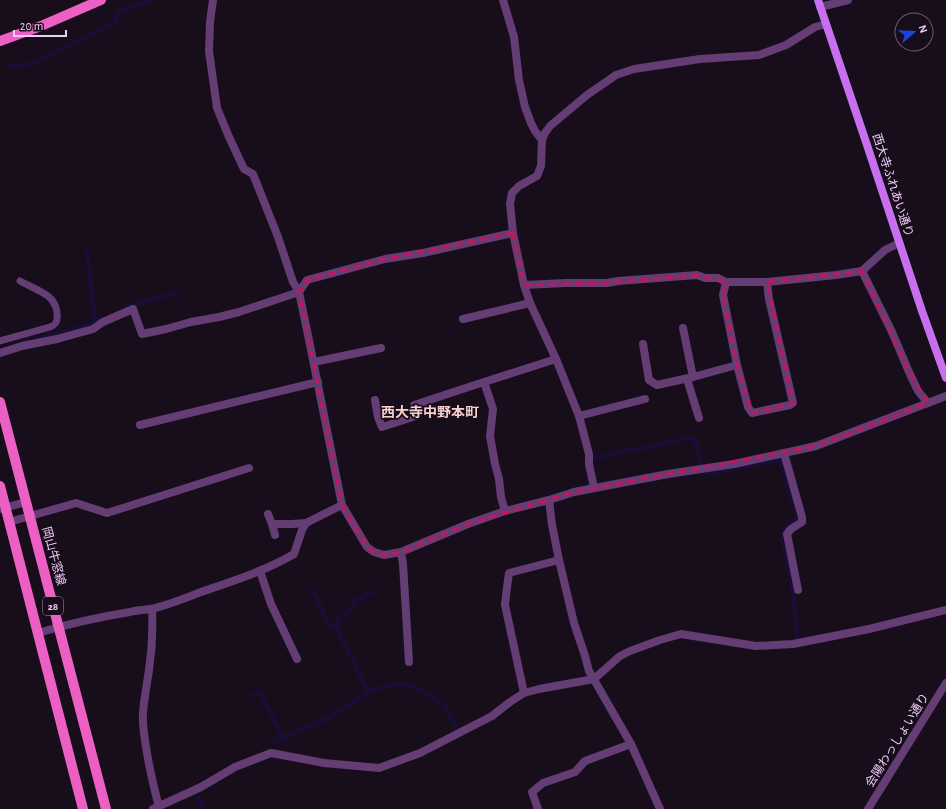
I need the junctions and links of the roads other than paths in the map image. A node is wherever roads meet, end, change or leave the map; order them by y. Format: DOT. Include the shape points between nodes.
graph roads {
  1 [pos="101,0"];
  2 [pos="213,0"];
  3 [pos="503,0"];
  4 [pos="848,0"];
  5 [pos="819,3"];
  6 [pos="826,24"];
  7 [pos="0,41"];
  8 [pos="542,140"];
  9 [pos="512,233"];
  10 [pos="899,243"];
  11 [pos="862,271"];
  12 [pos="20,281"];
  13 [pos="726,282"];
  14 [pos="767,282"];
  15 [pos="524,284"];
  16 [pos="299,292"];
  17 [pos="530,303"];
  18 [pos="463,319"];
  19 [pos="683,328"];
  20 [pos="0,341"];
  21 [pos="643,344"];
  22 [pos="381,348"];
  23 [pos="0,353"];
  24 [pos="556,360"];
  25 [pos="314,362"];
  26 [pos="737,365"];
  27 [pos="690,378"];
  28 [pos="946,378"];
  29 [pos="318,382"];
  30 [pos="484,382"];
  31 [pos="946,396"];
  32 [pos="645,398"];
  33 [pos="375,400"];
  34 [pos="0,402"];
  35 [pos="928,403"];
  36 [pos="579,416"];
  37 [pos="699,418"];
  38 [pos="140,425"];
  39 [pos="784,453"];
  40 [pos="249,468"];
  41 [pos="0,486"];
  42 [pos="594,488"];
  43 [pos="549,500"];
  44 [pos="26,502"];
  45 [pos="342,505"];
  46 [pos="3,508"];
  47 [pos="505,511"];
  48 [pos="268,514"];
  49 [pos="30,516"];
  50 [pos="9,522"];
  51 [pos="306,523"];
  52 [pos="272,524"];
  53 [pos="275,535"];
  54 [pos="401,552"];
  55 [pos="559,560"];
  56 [pos="260,571"];
  57 [pos="798,590"];
  58 [pos="152,609"];
  59 [pos="946,610"];
  60 [pos="59,627"];
  61 [pos="38,633"];
  62 [pos="297,659"];
  63 [pos="409,662"];
  64 [pos="594,679"];
  65 [pos="946,683"];
  66 [pos="524,693"];
  67 [pos="631,744"];
  68 [pos="156,808"];
  69 [pos="83,809"];
  70 [pos="106,809"];
  71 [pos="538,809"];
  72 [pos="660,809"];
  73 [pos="868,809"];
  1 -- 7 [label="main road"];
  2 -- 16 [label="street" via="209,51 217,108 244,169 253,174"];
  3 -- 8 [label="street" via="512,27 525,107 535,131"];
  4 -- 5 [label="street"];
  5 -- 6 [label="street, 西大寺ふれあい通り"];
  6 -- 8 [label="street" via="815,27 786,45 759,55 700,59 634,69 616,75 550,126"];
  6 -- 10 [label="street, 西大寺ふれあい通り"];
  8 -- 9 [label="street" via="541,166 537,176 512,193"];
  9 -- 15 [label="street"];
  9 -- 16 [label="street" via="385,259 307,280"];
  10 -- 11 [label="street" via="885,250"];
  10 -- 28 [label="street, 西大寺ふれあい通り"];
  11 -- 14 [label="street"];
  11 -- 35 [label="street" via="918,391"];
  12 -- 20 [label="lane" via="50,298 55,306 57,322 50,327"];
  13 -- 14 [label="street"];
  13 -- 15 [label="street" via="718,278 697,275 607,283"];
  13 -- 26 [label="street" via="723,295"];
  14 -- 26 [label="street" via="793,403 752,413 748,407"];
  15 -- 17 [label="street"];
  16 -- 23 [label="street" via="239,312 142,334 133,310 103,322 93,329"];
  16 -- 25 [label="street"];
  17 -- 18 [label="street"];
  17 -- 24 [label="street"];
  19 -- 27 [label="street"];
  21 -- 27 [label="street" via="649,380 657,385"];
  22 -- 25 [label="street"];
  24 -- 30 [label="street"];
  24 -- 36 [label="street"];
  25 -- 29 [label="street"];
  26 -- 27 [label="street"];
  27 -- 37 [label="street"];
  29 -- 38 [label="street"];
  29 -- 45 [label="street"];
  30 -- 33 [label="street" via="414,405 416,416 382,427"];
  30 -- 47 [label="street" via="493,409 490,436"];
  31 -- 35 [label="street"];
  32 -- 36 [label="street"];
  34 -- 44 [label="main road, 岡山牛窓線 / 28"];
  35 -- 39 [label="street" via="816,446"];
  36 -- 42 [label="street" via="589,454"];
  39 -- 42 [label="street"];
  39 -- 57 [label="street" via="802,517 802,522 790,529 787,534"];
  40 -- 49 [label="street" via="107,513 76,503"];
  41 -- 46 [label="main road, 28"];
  42 -- 43 [label="street"];
  43 -- 47 [label="street"];
  43 -- 55 [label="street"];
  44 -- 46 [label="street"];
  44 -- 49 [label="main road, 岡山牛窓線 / 28"];
  45 -- 51 [label="street"];
  45 -- 54 [label="street" via="367,547 384,555"];
  46 -- 50 [label="main road, 28"];
  47 -- 54 [label="street"];
  48 -- 52 [label="street"];
  49 -- 50 [label="street"];
  49 -- 60 [label="main road, 岡山牛窓線 / 28"];
  50 -- 61 [label="main road, 28"];
  51 -- 52 [label="street"];
  51 -- 56 [label="street" via="294,554"];
  52 -- 53 [label="street"];
  54 -- 63 [label="street"];
  55 -- 64 [label="street" via="574,623"];
  55 -- 66 [label="street" via="509,573 505,606"];
  56 -- 58 [label="street"];
  56 -- 62 [label="street" via="271,604"];
  58 -- 60 [label="street"];
  58 -- 68 [label="street" via="150,668 143,722"];
  59 -- 64 [label="street" via="793,644 756,646 682,634 620,656"];
  60 -- 61 [label="street"];
  60 -- 70 [label="main road, 岡山牛窓線 / 28"];
  61 -- 69 [label="main road, 28"];
  64 -- 66 [label="street"];
  64 -- 67 [label="street"];
  65 -- 73 [label="street, 会陽わっしょい通り"];
  66 -- 68 [label="street" via="492,716 420,753 379,768 324,763 271,753 234,767 201,787"];
  67 -- 71 [label="street" via="585,761 575,772 543,783 532,792"];
  67 -- 72 [label="street"];
}
